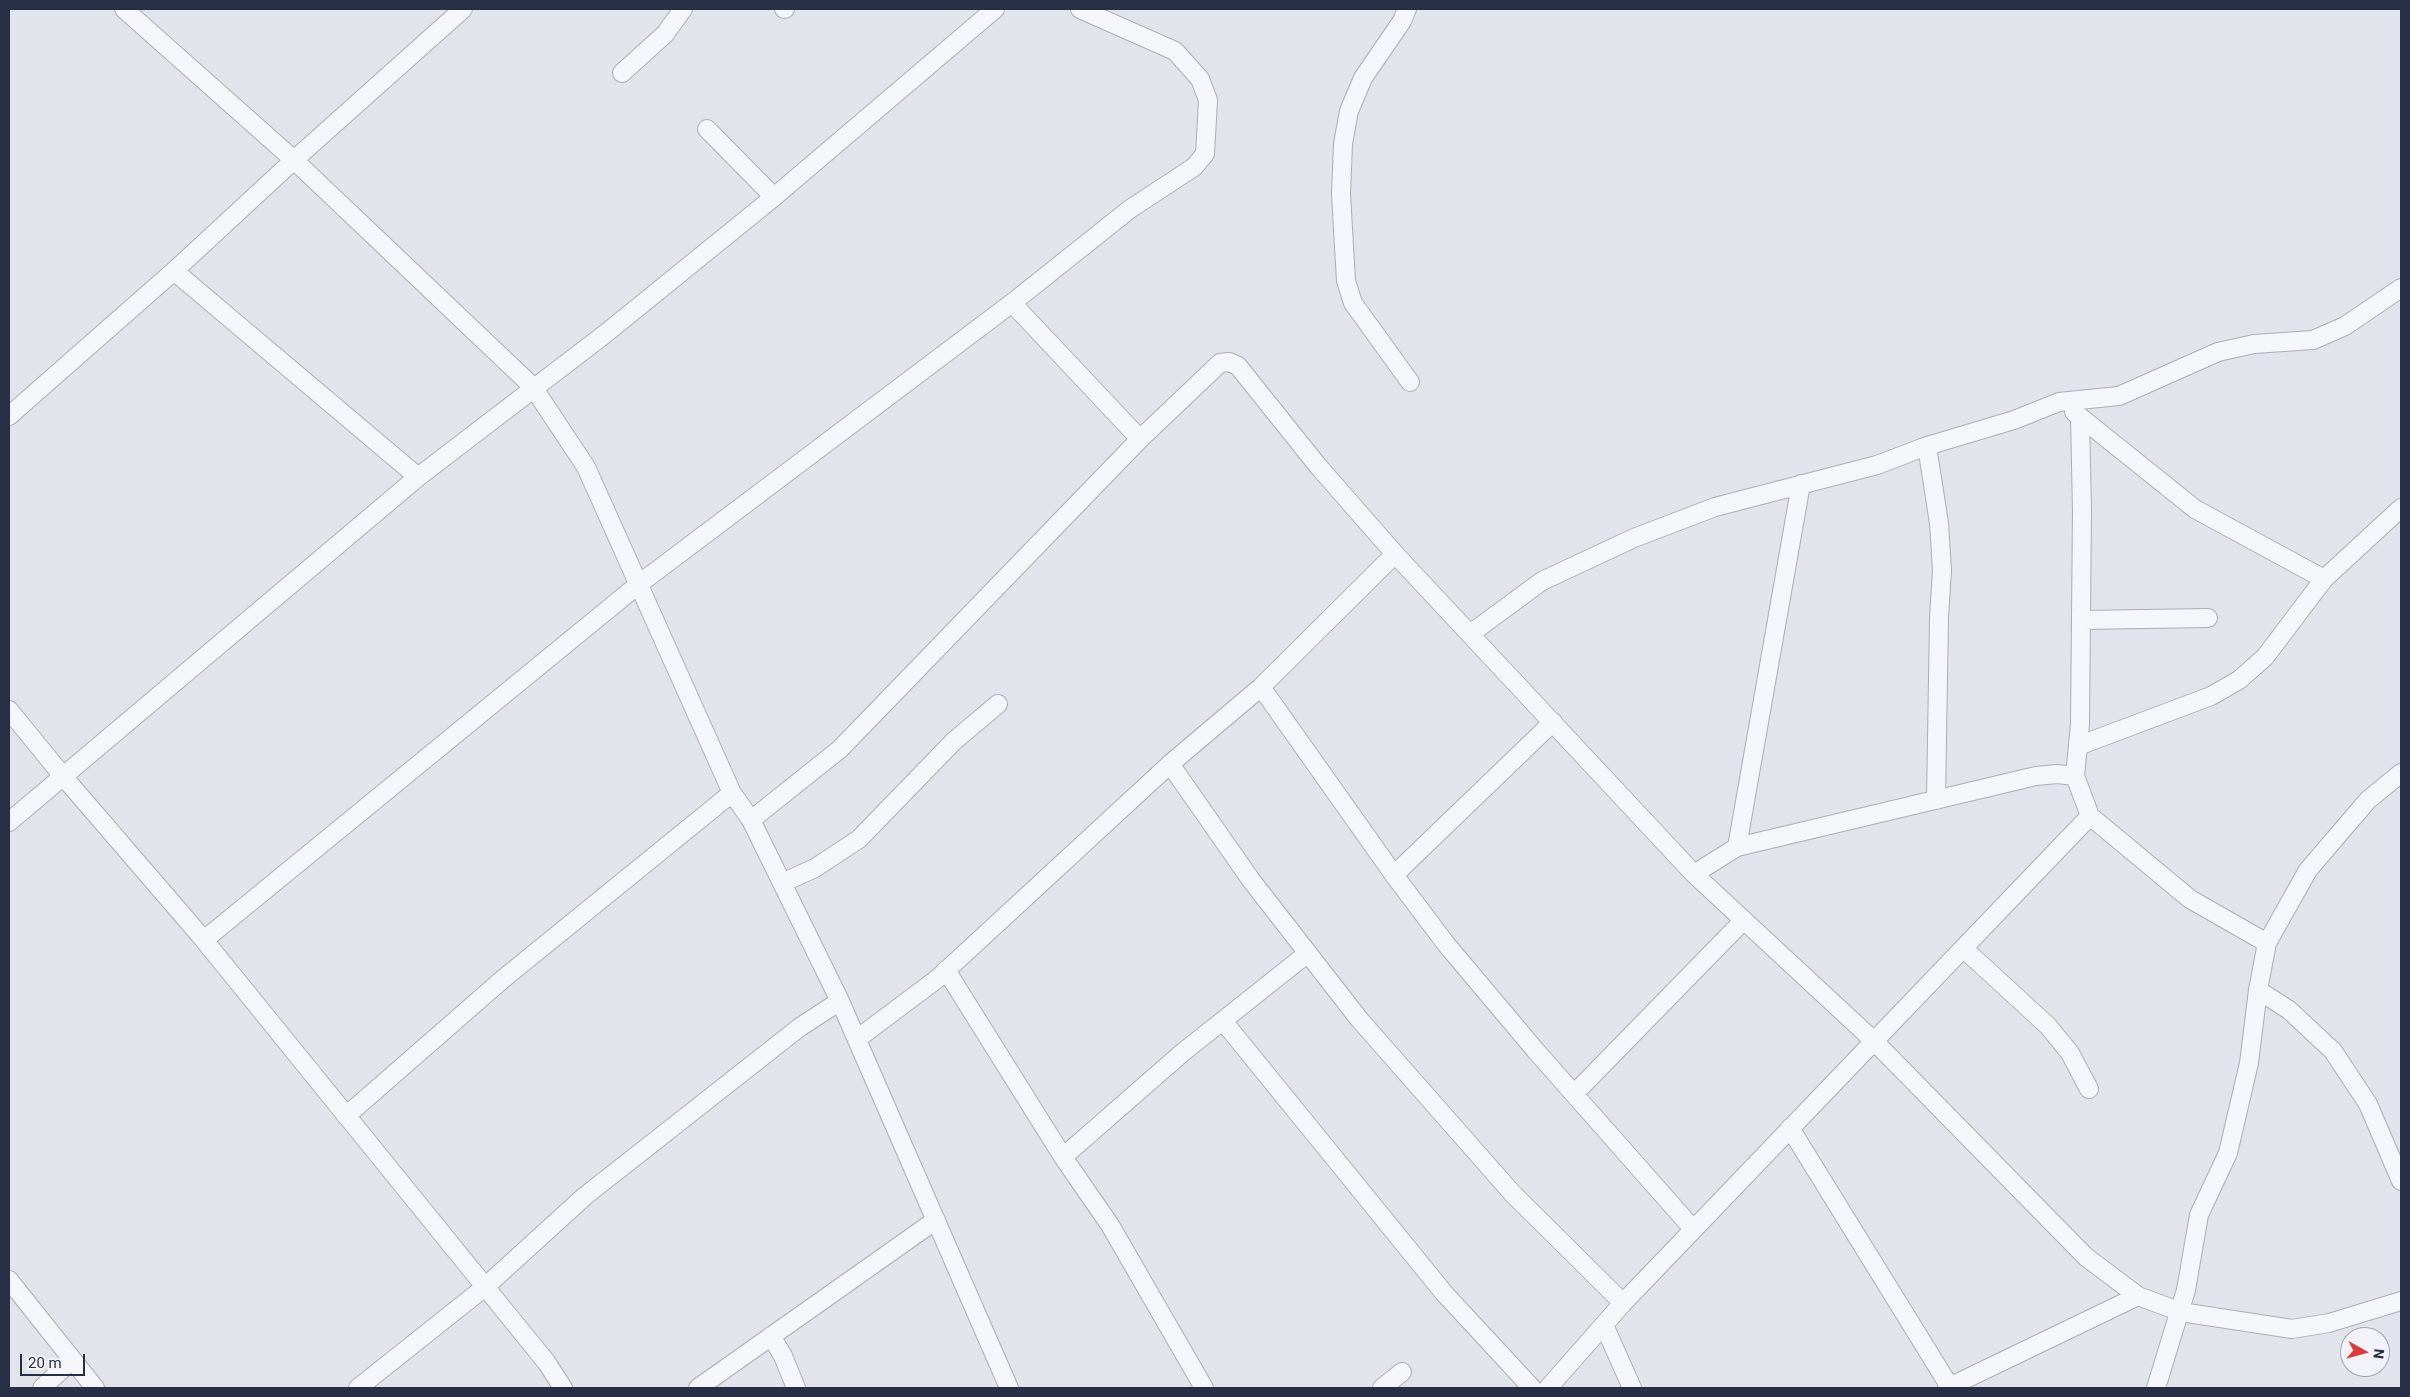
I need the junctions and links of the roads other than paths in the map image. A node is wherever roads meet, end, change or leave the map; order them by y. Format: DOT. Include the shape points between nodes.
graph roads {
  1 [pos="124,9"];
  2 [pos="464,9"];
  3 [pos="683,9"];
  4 [pos="992,9"];
  5 [pos="1080,9"];
  6 [pos="1408,9"];
  7 [pos="622,72"];
  8 [pos="707,129"];
  9 [pos="294,160"];
  10 [pos="774,197"];
  11 [pos="174,271"];
  12 [pos="2401,288"];
  13 [pos="1012,303"];
  14 [pos="1410,382"];
  15 [pos="533,387"];
  16 [pos="2059,402"];
  17 [pos="9,416"];
  18 [pos="2080,417"];
  19 [pos="1140,439"];
  20 [pos="1927,446"];
  21 [pos="418,476"];
  22 [pos="1801,484"];
  23 [pos="2401,508"];
  24 [pos="1395,554"];
  25 [pos="2324,579"];
  26 [pos="639,584"];
  27 [pos="2208,618"];
  28 [pos="2081,620"];
  29 [pos="1470,634"];
  30 [pos="1261,687"];
  31 [pos="998,704"];
  32 [pos="9,710"];
  33 [pos="1552,722"];
  34 [pos="2078,746"];
  35 [pos="1170,764"];
  36 [pos="2401,773"];
  37 [pos="62,776"];
  38 [pos="2075,776"];
  39 [pos="732,793"];
  40 [pos="1936,800"];
  41 [pos="2090,816"];
  42 [pos="751,820"];
  43 [pos="9,822"];
  44 [pos="1737,846"];
  45 [pos="1694,874"];
  46 [pos="1394,875"];
  47 [pos="782,883"];
  48 [pos="1744,920"];
  49 [pos="204,940"];
  50 [pos="2267,943"];
  51 [pos="1963,948"];
  52 [pos="1308,953"];
  53 [pos="946,970"];
  54 [pos="2258,990"];
  55 [pos="840,1000"];
  56 [pos="1222,1021"];
  57 [pos="857,1039"];
  58 [pos="1874,1041"];
  59 [pos="2089,1089"];
  60 [pos="1574,1094"];
  61 [pos="346,1116"];
  62 [pos="1790,1128"];
  63 [pos="1063,1157"];
  64 [pos="2401,1180"];
  65 [pos="936,1220"];
  66 [pos="1693,1229"];
  67 [pos="9,1280"];
  68 [pos="485,1287"];
  69 [pos="2138,1296"];
  70 [pos="2401,1302"];
  71 [pos="1623,1303"];
  72 [pos="2181,1312"];
  73 [pos="1604,1324"];
  74 [pos="770,1336"];
  75 [pos="72,1360"];
  76 [pos="1402,1372"];
  77 [pos="42,1388"];
  78 [pos="95,1388"];
  79 [pos="358,1388"];
  80 [pos="563,1388"];
  81 [pos="698,1388"];
  82 [pos="796,1388"];
  83 [pos="1009,1388"];
  84 [pos="1204,1388"];
  85 [pos="1382,1388"];
  86 [pos="1532,1388"];
  87 [pos="1548,1388"];
  88 [pos="1632,1388"];
  89 [pos="1949,1388"];
  90 [pos="2156,1388"];
  1 -- 9 [label="street"];
  2 -- 9 [label="street"];
  3 -- 7 [label="street" via="665,34"];
  4 -- 10 [label="street"];
  5 -- 13 [label="street" via="1175,51 1200,78 1208,100 1205,154 1194,167 1130,209"];
  6 -- 14 [label="street" via="1363,78 1349,111 1343,144 1341,194 1346,281 1353,304"];
  8 -- 10 [label="street"];
  9 -- 11 [label="street"];
  9 -- 15 [label="street"];
  10 -- 15 [label="street" via="605,334"];
  11 -- 17 [label="street"];
  11 -- 21 [label="street"];
  12 -- 16 [label="street" via="2345,326 2313,340 2254,344 2218,352 2119,396"];
  13 -- 19 [label="street"];
  13 -- 26 [label="street"];
  15 -- 21 [label="street"];
  15 -- 26 [label="street" via="592,477"];
  16 -- 18 [label="street"];
  16 -- 20 [label="street" via="2014,420"];
  18 -- 25 [label="street" via="2195,509"];
  18 -- 28 [label="street"];
  19 -- 24 [label="street" via="1220,363 1238,366 1318,466"];
  19 -- 42 [label="street" via="840,750"];
  20 -- 22 [label="street" via="1877,465"];
  20 -- 40 [label="street" via="1939,523 1942,571"];
  21 -- 37 [label="street"];
  22 -- 29 [label="street" via="1715,507 1634,538 1542,581"];
  22 -- 44 [label="street"];
  23 -- 25 [label="street"];
  24 -- 29 [label="street"];
  24 -- 30 [label="street"];
  25 -- 34 [label="street" via="2265,657 2239,680 2211,696"];
  26 -- 39 [label="street"];
  26 -- 49 [label="street"];
  27 -- 28 [label="street"];
  28 -- 34 [label="street"];
  29 -- 33 [label="street"];
  30 -- 35 [label="street"];
  30 -- 46 [label="street"];
  31 -- 47 [label="street" via="954,741 859,839 815,868"];
  32 -- 37 [label="street"];
  33 -- 45 [label="street"];
  33 -- 46 [label="street"];
  34 -- 38 [label="street"];
  35 -- 52 [label="street"];
  35 -- 53 [label="street"];
  36 -- 50 [label="street" via="2368,800 2308,870"];
  37 -- 43 [label="street"];
  37 -- 49 [label="street"];
  38 -- 40 [label="street" via="2036,776"];
  38 -- 41 [label="street"];
  39 -- 42 [label="street"];
  39 -- 61 [label="street" via="503,979"];
  40 -- 44 [label="street"];
  41 -- 50 [label="street" via="2190,899"];
  41 -- 51 [label="street"];
  42 -- 47 [label="street"];
  44 -- 45 [label="street"];
  45 -- 48 [label="street"];
  46 -- 60 [label="street" via="1446,944"];
  47 -- 55 [label="street"];
  48 -- 58 [label="street"];
  48 -- 60 [label="street"];
  49 -- 61 [label="street"];
  50 -- 54 [label="street"];
  51 -- 58 [label="street"];
  51 -- 59 [label="street" via="2048,1026 2070,1053"];
  52 -- 56 [label="street"];
  52 -- 71 [label="street" via="1359,1019 1513,1194"];
  53 -- 57 [label="street"];
  53 -- 63 [label="street"];
  54 -- 64 [label="street" via="2289,1010 2333,1051 2368,1104"];
  54 -- 72 [label="street" via="2249,1063 2228,1154 2199,1215"];
  55 -- 57 [label="street"];
  55 -- 68 [label="street" via="800,1027 585,1196"];
  56 -- 63 [label="street"];
  56 -- 86 [label="street" via="1444,1293"];
  57 -- 65 [label="street"];
  58 -- 62 [label="street"];
  58 -- 69 [label="street" via="2086,1257"];
  60 -- 66 [label="street"];
  61 -- 68 [label="street"];
  62 -- 66 [label="street"];
  62 -- 89 [label="street"];
  63 -- 84 [label="street" via="1110,1225"];
  65 -- 74 [label="street"];
  65 -- 83 [label="street"];
  66 -- 71 [label="street"];
  67 -- 75 [label="street"];
  68 -- 79 [label="street"];
  68 -- 80 [label="street" via="547,1363"];
  69 -- 72 [label="street"];
  69 -- 89 [label="street"];
  70 -- 72 [label="street" via="2329,1323 2292,1329"];
  71 -- 73 [label="street"];
  72 -- 90 [label="street"];
  73 -- 87 [label="street"];
  73 -- 88 [label="street"];
  74 -- 81 [label="street"];
  74 -- 82 [label="street" via="783,1356"];
  75 -- 77 [label="street"];
  75 -- 78 [label="street"];
  76 -- 85 [label="street"];
}
